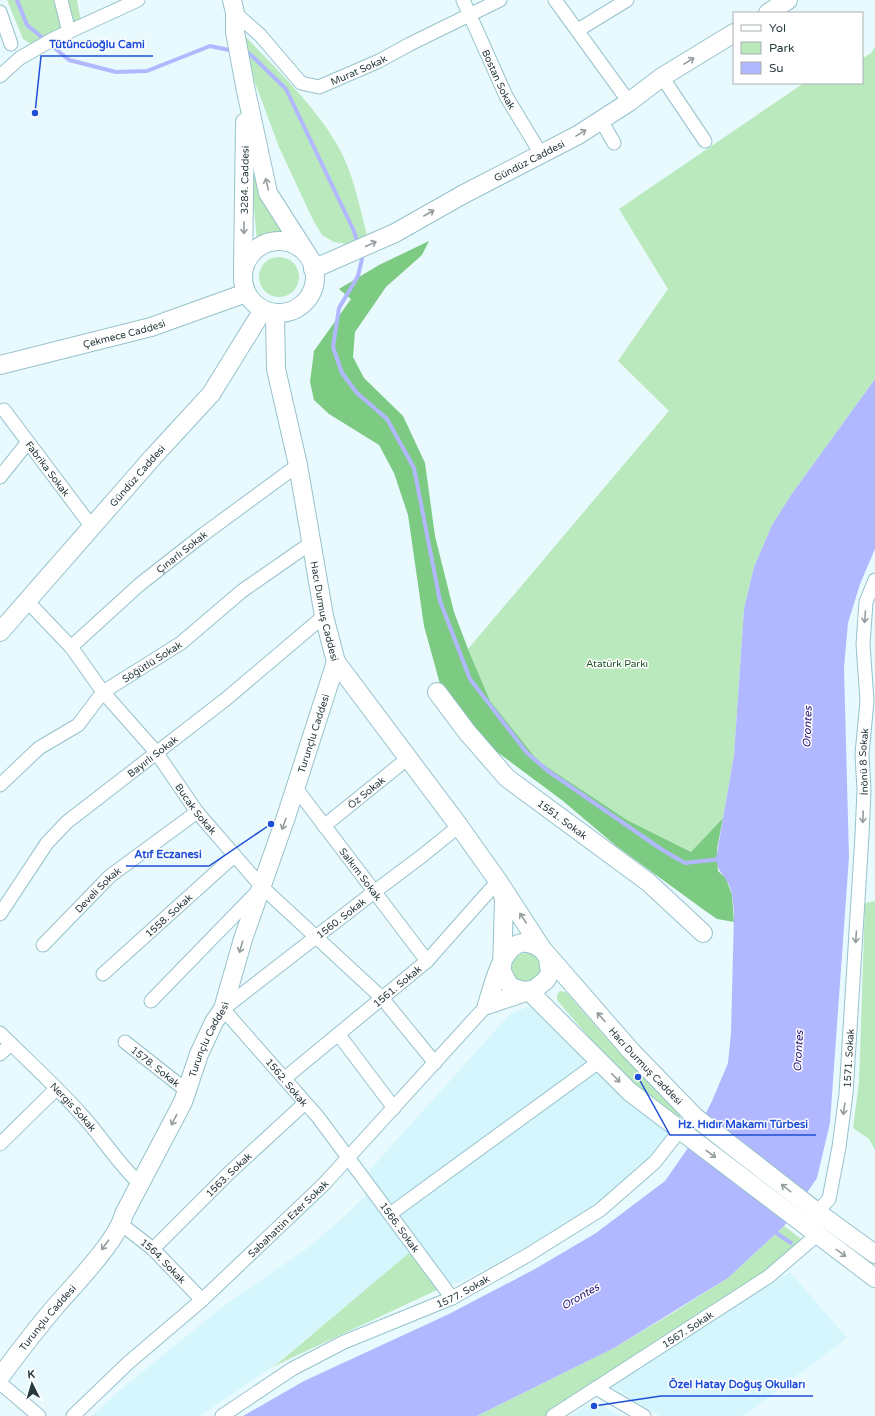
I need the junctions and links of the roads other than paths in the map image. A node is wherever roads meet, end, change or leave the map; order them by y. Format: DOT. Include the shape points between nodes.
graph roads {
  1 [pos="60,0"];
  2 [pos="138,0"];
  3 [pos="463,0"];
  4 [pos="500,0"];
  5 [pos="555,0"];
  6 [pos="627,0"];
  7 [pos="234,7"];
  8 [pos="0,12"];
  9 [pos="471,15"];
  10 [pos="578,30"];
  11 [pos="69,32"];
  12 [pos="733,34"];
  13 [pos="6,43"];
  14 [pos="20,58"];
  15 [pos="0,76"];
  16 [pos="662,77"];
  17 [pos="246,91"];
  18 [pos="629,102"];
  19 [pos="601,120"];
  20 [pos="705,141"];
  21 [pos="614,143"];
  22 [pos="541,154"];
  23 [pos="310,261"];
  24 [pos="243,270"];
  25 [pos="246,293"];
  26 [pos="269,311"];
  27 [pos="0,365"];
  28 [pos="4,410"];
  29 [pos="28,442"];
  30 [pos="298,465"];
  31 [pos="0,477"];
  32 [pos="92,527"];
  33 [pos="311,543"];
  34 [pos="875,580"];
  35 [pos="28,602"];
  36 [pos="324,616"];
  37 [pos="0,632"];
  38 [pos="71,647"];
  39 [pos="336,662"];
  40 [pos="103,692"];
  41 [pos="436,692"];
  42 [pos="156,752"];
  43 [pos="408,759"];
  44 [pos="869,775"];
  45 [pos="0,785"];
  46 [pos="295,787"];
  47 [pos="196,812"];
  48 [pos="324,826"];
  49 [pos="458,826"];
  50 [pos="234,856"];
  51 [pos="499,882"];
  52 [pos="262,887"];
  53 [pos="374,892"];
  54 [pos="858,898"];
  55 [pos="0,914"];
  56 [pos="703,933"];
  57 [pos="316,938"];
  58 [pos="43,945"];
  59 [pos="544,951"];
  60 [pos="427,961"];
  61 [pos="502,961"];
  62 [pos="103,974"];
  63 [pos="529,991"];
  64 [pos="382,998"];
  65 [pos="151,1001"];
  66 [pos="487,1005"];
  67 [pos="223,1009"];
  68 [pos="0,1033"];
  69 [pos="338,1035"];
  70 [pos="125,1042"];
  71 [pos="11,1044"];
  72 [pos="0,1054"];
  73 [pos="600,1061"];
  74 [pos="436,1063"];
  75 [pos="285,1078"];
  76 [pos="56,1089"];
  77 [pos="187,1091"];
  78 [pos="305,1103"];
  79 [pos="394,1108"];
  80 [pos="680,1130"];
  81 [pos="0,1144"];
  82 [pos="349,1157"];
  83 [pos="141,1185"];
  84 [pos="816,1212"];
  85 [pos="390,1214"];
  86 [pos="121,1224"];
  87 [pos="813,1232"];
  88 [pos="153,1249"];
  89 [pos="875,1254"];
  90 [pos="875,1278"];
  91 [pos="452,1298"];
  92 [pos="202,1300"];
  93 [pos="0,1376"];
  94 [pos="0,1383"];
  95 [pos="596,1388"];
  96 [pos="39,1416"];
  97 [pos="73,1416"];
  98 [pos="222,1416"];
  99 [pos="552,1416"];
  100 [pos="644,1416"];
  1 -- 11 [label="street"];
  2 -- 11 [label="street"];
  3 -- 9 [label="street, Bostan Sokak"];
  4 -- 9 [label="street, Murat Sokak"];
  5 -- 10 [label="street"];
  6 -- 10 [label="street"];
  7 -- 9 [label="street, Murat Sokak" via="301,83 319,87 379,61"];
  7 -- 17 [label="main road, 3284. Caddesi" via="235,32"];
  8 -- 13 [label="street"];
  9 -- 22 [label="street, Bostan Sokak" via="506,96"];
  10 -- 18 [label="street"];
  11 -- 14 [label="street"];
  16 -- 12 [label="main road, Gündüz Caddesi, one-way"];
  13 -- 14 [label="street"];
  14 -- 15 [label="street"];
  16 -- 18 [label="main road, Gündüz Caddesi"];
  16 -- 20 [label="street"];
  23 -- 17 [label="main road, 3284. Caddesi, one-way" via="268,193"];
  17 -- 24 [label="main road, 3284. Caddesi, one-way"];
  18 -- 19 [label="main road, Gündüz Caddesi"];
  19 -- 21 [label="street"];
  22 -- 19 [label="main road, Gündüz Caddesi, one-way"];
  23 -- 22 [label="main road, Gündüz Caddesi, one-way" via="347,255 395,233 462,194"];
  23 -- 24 [label="main road" via="298,247 288,242 276,241 255,250 247,259"];
  23 -- 26 [label="main road" via="315,281 311,295 299,307 287,312"];
  24 -- 25 [label="main road"];
  25 -- 26 [label="main road" via="252,301"];
  25 -- 27 [label="main road, Çekmece Caddesi" via="151,327"];
  26 -- 30 [label="main road, Hacı Durmuş Caddesi" via="276,369"];
  26 -- 32 [label="main road, Gündüz Caddesi" via="211,394"];
  28 -- 29 [label="street, Fabrika Sokak"];
  29 -- 31 [label="street"];
  29 -- 32 [label="street, Fabrika Sokak"];
  30 -- 33 [label="main road, Hacı Durmuş Caddesi"];
  30 -- 38 [label="street, Çınarlı Sokak" via="139,585"];
  32 -- 35 [label="main road, Gündüz Caddesi"];
  33 -- 36 [label="main road, Hacı Durmuş Caddesi"];
  33 -- 40 [label="street, Söğütlü Sokak" via="242,591 181,643"];
  34 -- 44 [label="street, İnönü 8 Sokak, one-way" via="866,602 863,644 868,701 862,754"];
  35 -- 37 [label="main road, Gündüz Caddesi"];
  35 -- 38 [label="street, Bucak Sokak"];
  36 -- 39 [label="main road, Hacı Durmuş Caddesi"];
  36 -- 42 [label="street, Bayırlı Sokak" via="226,699"];
  38 -- 40 [label="street, Bucak Sokak"];
  39 -- 43 [label="main road, Hacı Durmuş Caddesi"];
  39 -- 46 [label="main road, Turunçlu Caddesi"];
  40 -- 42 [label="street, Bucak Sokak"];
  40 -- 45 [label="street, Söğütlü Sokak" via="78,725 39,748"];
  41 -- 56 [label="main road, 1551. Sokak" via="466,732 507,778 648,882"];
  42 -- 47 [label="street, Bucak Sokak"];
  42 -- 55 [label="street, Bayırlı Sokak" via="67,822 47,843"];
  43 -- 48 [label="street, Öz Sokak"];
  43 -- 49 [label="main road, Hacı Durmuş Caddesi"];
  44 -- 54 [label="street, İnönü 8 Sokak, one-way" via="864,790"];
  46 -- 48 [label="street, Salkım Sokak"];
  46 -- 52 [label="main road, Turunçlu Caddesi, one-way"];
  47 -- 50 [label="street, Bucak Sokak"];
  47 -- 58 [label="street, Develi Sokak" via="110,876"];
  48 -- 53 [label="street, Salkım Sokak"];
  49 -- 51 [label="main road, Hacı Durmuş Caddesi"];
  49 -- 53 [label="street, 1560. Sokak"];
  50 -- 52 [label="street, Bucak Sokak"];
  50 -- 62 [label="street, 1558. Sokak"];
  59 -- 51 [label="main road, Hacı Durmuş Caddesi, one-way"];
  51 -- 60 [label="street, 1561. Sokak"];
  51 -- 61 [label="main road, Hacı Durmuş Caddesi" via="504,898"];
  52 -- 57 [label="street, Bucak Sokak"];
  52 -- 65 [label="street"];
  52 -- 67 [label="main road, Turunçlu Caddesi, one-way" via="243,939"];
  53 -- 57 [label="street, 1560. Sokak"];
  53 -- 60 [label="street, Salkım Sokak"];
  54 -- 84 [label="street, 1571. Sokak, one-way" via="846,1094 840,1140 829,1199"];
  57 -- 64 [label="street, Bucak Sokak"];
  57 -- 67 [label="street, 1560. Sokak"];
  59 -- 61 [label="main road, Hacı Durmuş Caddesi" via="530,943 523,943 508,950"];
  59 -- 63 [label="main road, Hacı Durmuş Caddesi" via="548,958 550,973 541,986"];
  84 -- 59 [label="main road, Hacı Durmuş Caddesi, one-way" via="695,1117 631,1051"];
  60 -- 64 [label="street, 1561. Sokak"];
  61 -- 63 [label="main road, Hacı Durmuş Caddesi" via="502,972 508,983 520,991"];
  61 -- 66 [label="main road, Sabahattin Ezer Sokak"];
  63 -- 66 [label="main road"];
  63 -- 73 [label="main road, Hacı Durmuş Caddesi"];
  64 -- 69 [label="street, 1561. Sokak"];
  64 -- 74 [label="street, Bucak Sokak"];
  66 -- 74 [label="street, Sabahattin Ezer Sokak"];
  67 -- 75 [label="street, 1562. Sokak"];
  67 -- 77 [label="main road, Turunçlu Caddesi" via="199,1054"];
  68 -- 71 [label="street, Nergis Sokak"];
  69 -- 75 [label="street, 1561. Sokak"];
  69 -- 79 [label="street"];
  70 -- 77 [label="street, 1578. Sokak"];
  71 -- 72 [label="street"];
  71 -- 76 [label="street, Nergis Sokak"];
  73 -- 80 [label="main road, Hacı Durmuş Caddesi, one-way" via="630,1092"];
  73 -- 85 [label="street"];
  74 -- 79 [label="street, Sabahattin Ezer Sokak"];
  75 -- 78 [label="street, 1562. Sokak"];
  76 -- 81 [label="street"];
  76 -- 83 [label="street, Nergis Sokak" via="106,1142"];
  77 -- 83 [label="main road, Turunçlu Caddesi, one-way"];
  78 -- 82 [label="street, 1562. Sokak"];
  78 -- 88 [label="street, 1563. Sokak" via="229,1173"];
  79 -- 82 [label="street, Sabahattin Ezer Sokak"];
  80 -- 87 [label="main road, Hacı Durmuş Caddesi, one-way"];
  80 -- 91 [label="street, 1577. Sokak" via="655,1162 600,1210"];
  82 -- 85 [label="street, 1566. Sokak"];
  82 -- 92 [label="street, Sabahattin Ezer Sokak"];
  83 -- 86 [label="main road, Turunçlu Caddesi"];
  84 -- 89 [label="main road, Hacı Durmuş Caddesi"];
  85 -- 91 [label="street, 1566. Sokak"];
  86 -- 88 [label="street, 1564. Sokak"];
  86 -- 93 [label="main road, Turunçlu Caddesi, one-way"];
  87 -- 90 [label="main road, Hacı Durmuş Caddesi, one-way"];
  87 -- 95 [label="street, 1567. Sokak" via="768,1277"];
  88 -- 92 [label="street, 1564. Sokak"];
  91 -- 98 [label="street, 1577. Sokak" via="344,1342 305,1362"];
  92 -- 97 [label="street, Sabahattin Ezer Sokak" via="128,1363"];
  94 -- 96 [label="street"];
  95 -- 99 [label="street, 1567. Sokak"];
  95 -- 100 [label="street"];
}
